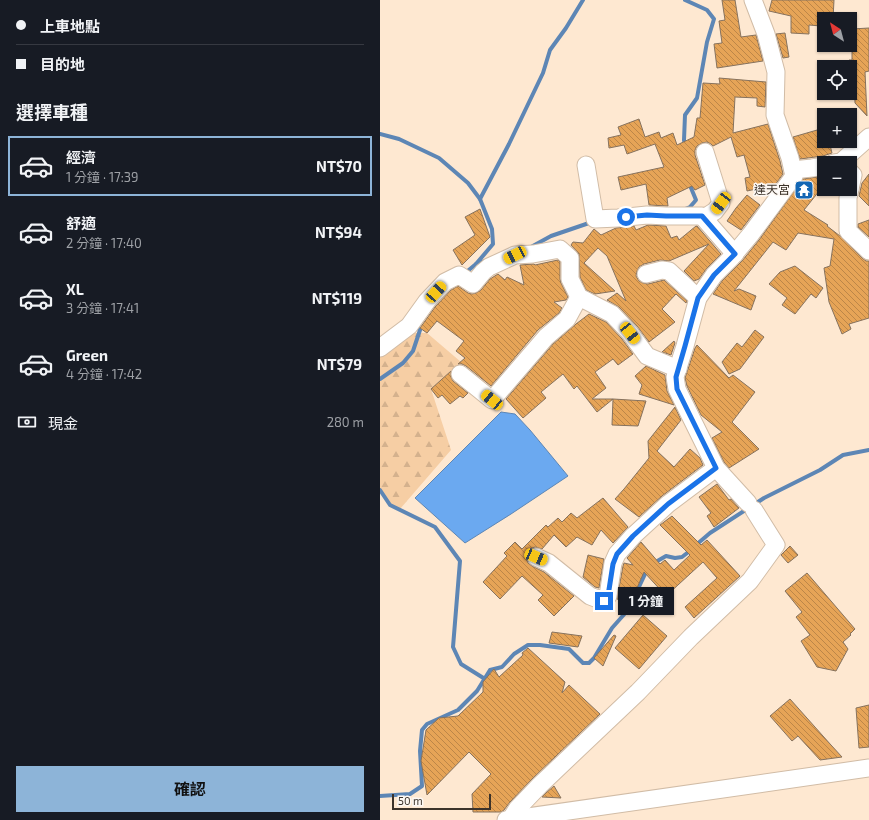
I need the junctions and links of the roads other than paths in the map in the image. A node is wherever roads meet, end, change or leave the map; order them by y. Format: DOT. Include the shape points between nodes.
graph roads {
  1 [pos="753,0"];
  2 [pos="869,137"];
  3 [pos="705,152"];
  4 [pos="851,156"];
  5 [pos="586,165"];
  6 [pos="817,167"];
  7 [pos="792,170"];
  8 [pos="848,196"];
  9 [pos="704,218"];
  10 [pos="869,251"];
  11 [pos="735,254"];
  12 [pos="646,274"];
  13 [pos="579,298"];
  14 [pos="698,298"];
  15 [pos="380,348"];
  16 [pos="678,369"];
  17 [pos="460,374"];
  18 [pos="716,468"];
  19 [pos="536,557"];
  20 [pos="869,768"];
  21 [pos="506,820"];
  22 [pos="510,820"];
  1 -- 7 [label="street" via="766,34 776,72 775,115"];
  2 -- 4 [label="street"];
  3 -- 9 [label="street" via="721,203 715,211"];
  5 -- 9 [label="street" via="595,219 647,215"];
  6 -- 7 [label="street"];
  7 -- 11 [label="street" via="794,176"];
  8 -- 10 [label="street" via="848,231"];
  9 -- 11 [label="street"];
  11 -- 14 [label="street" via="714,275"];
  12 -- 14 [label="street" via="669,271"];
  13 -- 15 [label="street" via="570,279 570,258 560,249 515,255 490,267 473,284 459,275 445,282 409,326"];
  13 -- 16 [label="street" via="612,314 647,356"];
  13 -- 17 [label="street" via="567,319 546,337 492,400"];
  14 -- 16 [label="street"];
  16 -- 18 [label="street" via="677,389"];
  18 -- 19 [label="street" via="668,504 617,554 608,596 604,601 590,596 549,563"];
  18 -- 22 [label="street" via="751,507 776,545 750,582 540,785 516,809"];
  20 -- 22 [label="street"];
  21 -- 22 [label="street"];
}
